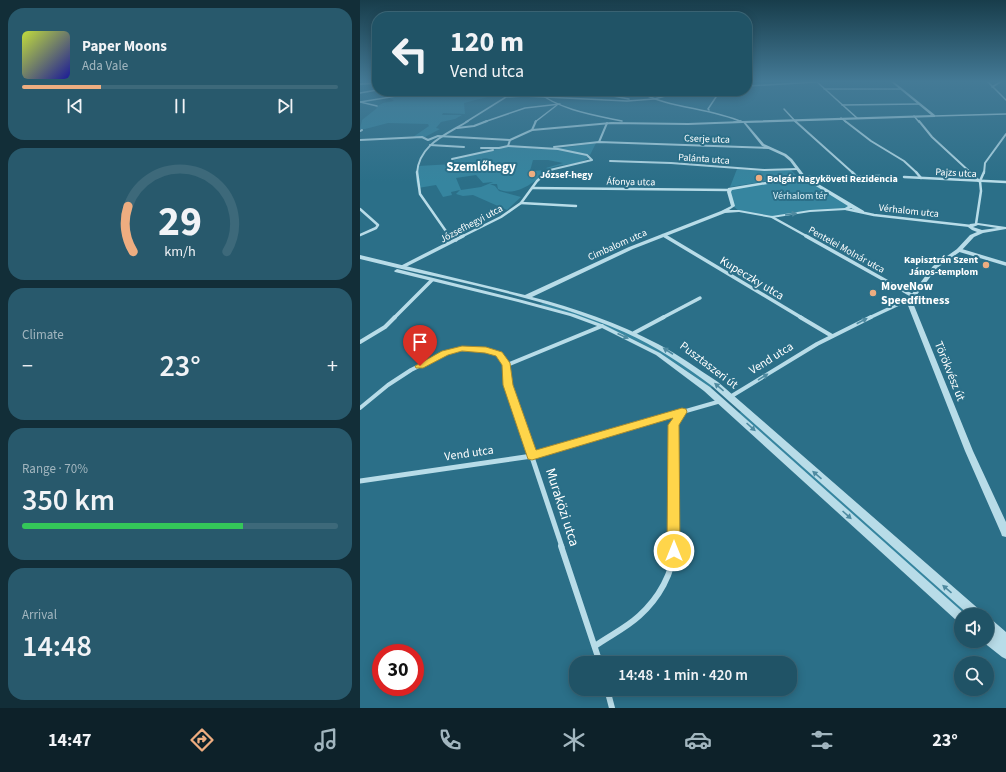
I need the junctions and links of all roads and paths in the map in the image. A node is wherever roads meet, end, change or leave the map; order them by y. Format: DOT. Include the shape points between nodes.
graph roads {
  1 [pos="479,114"];
  2 [pos="507,114"];
  3 [pos="545,114"];
  4 [pos="592,114"];
  5 [pos="722,114"];
  6 [pos="788,114"];
  7 [pos="852,114"];
  8 [pos="932,114"];
  9 [pos="1005,114"];
  10 [pos="914,116"];
  11 [pos="934,116"];
  12 [pos="841,118"];
  13 [pos="857,118"];
  14 [pos="793,120"];
  15 [pos="743,122"];
  16 [pos="607,123"];
  17 [pos="632,123"];
  18 [pos="461,125"];
  19 [pos="470,126"];
  20 [pos="456,128"];
  21 [pos="532,130"];
  22 [pos="1006,134"];
  23 [pos="444,136"];
  24 [pos="360,140"];
  25 [pos="510,140"];
  26 [pos="599,142"];
  27 [pos="430,145"];
  28 [pos="508,146"];
  29 [pos="464,147"];
  30 [pos="481,148"];
  31 [pos="499,148"];
  32 [pos="547,148"];
  33 [pos="770,148"];
  34 [pos="452,159"];
  35 [pos="610,161"];
  36 [pos="797,169"];
  37 [pos="855,175"];
  38 [pos="880,176"];
  39 [pos="804,177"];
  40 [pos="904,177"];
  41 [pos="921,178"];
  42 [pos="980,181"];
  43 [pos="1006,182"];
  44 [pos="532,188"];
  45 [pos="729,190"];
  46 [pos="521,203"];
  47 [pos="576,206"];
  48 [pos="732,206"];
  49 [pos="852,206"];
  50 [pos="360,209"];
  51 [pos="846,209"];
  52 [pos="739,211"];
  53 [pos="723,212"];
  54 [pos="862,212"];
  55 [pos="772,217"];
  56 [pos="973,226"];
  57 [pos="1006,228"];
  58 [pos="985,229"];
  59 [pos="360,235"];
  60 [pos="663,235"];
  61 [pos="972,236"];
  62 [pos="456,240"];
  63 [pos="959,250"];
  64 [pos="360,257"];
  65 [pos="360,262"];
  66 [pos="1006,264"];
  67 [pos="402,267"];
  68 [pos="395,270"];
  69 [pos="439,276"];
  70 [pos="432,280"];
  71 [pos="527,296"];
  72 [pos="913,296"];
  73 [pos="700,298"];
  74 [pos="520,301"];
  75 [pos="910,303"];
  76 [pos="602,326"];
  77 [pos="634,333"];
  78 [pos="832,336"];
  79 [pos="360,342"];
  80 [pos="507,365"];
  81 [pos="726,399"];
  82 [pos="360,408"];
  83 [pos="682,412"];
  84 [pos="532,456"];
  85 [pos="360,481"];
  86 [pos="1006,532"];
  87 [pos="969,608"];
  88 [pos="954,611"];
  89 [pos="994,631"];
  90 [pos="1006,640"];
  91 [pos="595,646"];
  92 [pos="1006,653"];
  93 [pos="598,656"];
  94 [pos="609,696"];
  95 [pos="612,708"];
  1 -- 18 [label="street"];
  2 -- 19 [label="street"];
  3 -- 21 [label="street" via="536,121"];
  4 -- 17 [label="street"];
  5 -- 15 [label="street"];
  6 -- 14 [label="street"];
  7 -- 13 [label="street"];
  8 -- 11 [label="street"];
  9 -- 11 [label="street"];
  10 -- 11 [label="street"];
  10 -- 13 [label="street"];
  10 -- 42 [label="street" via="942,147"];
  12 -- 13 [label="street"];
  12 -- 14 [label="street"];
  12 -- 41 [label="street" via="870,140 898,155 910,164"];
  14 -- 15 [label="street"];
  14 -- 37 [label="street"];
  15 -- 17 [label="street"];
  15 -- 33 [label="street" via="763,145"];
  16 -- 17 [label="street"];
  16 -- 21 [label="street"];
  16 -- 26 [label="street"];
  18 -- 19 [label="street"];
  18 -- 20 [label="street"];
  19 -- 20 [label="street"];
  20 -- 23 [label="street"];
  21 -- 25 [label="street"];
  22 -- 42 [label="street" via="985,163"];
  23 -- 24 [label="street" via="426,140 422,137"];
  23 -- 25 [label="street"];
  23 -- 27 [label="street"];
  25 -- 28 [label="street"];
  26 -- 32 [label="street, Cserje utca"];
  26 -- 33 [label="street, Cserje utca"];
  27 -- 29 [label="street"];
  27 -- 62 [label="street" via="420,155 416,180 418,188 450,237"];
  28 -- 31 [label="street, Józsefhegyi utca"];
  28 -- 32 [label="street, Józsefhegyi utca"];
  30 -- 31 [label="street"];
  31 -- 34 [label="street"];
  32 -- 44 [label="street, Józsefhegyi utca" via="581,153 592,160 550,170"];
  33 -- 36 [label="street" via="785,155"];
  35 -- 36 [label="street, Palánta utca" via="764,170"];
  36 -- 39 [label="street"];
  37 -- 38 [label="street"];
  37 -- 39 [label="street"];
  39 -- 45 [label="street"];
  39 -- 49 [label="street"];
  40 -- 41 [label="street, Pajzs utca"];
  41 -- 42 [label="street, Pajzs utca"];
  42 -- 43 [label="street, Pajzs utca"];
  42 -- 56 [label="street" via="981,191"];
  44 -- 45 [label="street, Áfonya utca"];
  44 -- 46 [label="street, Józsefhegyi utca"];
  45 -- 48 [label="street"];
  46 -- 47 [label="street"];
  46 -- 62 [label="street, Józsefhegyi utca" via="502,217"];
  48 -- 52 [label="street"];
  48 -- 53 [label="street, Cimbalom utca"];
  49 -- 51 [label="street"];
  49 -- 54 [label="street"];
  50 -- 59 [label="street" via="378,225"];
  51 -- 54 [label="street, Vérhalom utca"];
  55 -- 51 [label="street, one-way"];
  52 -- 53 [label="street, Cimbalom utca"];
  52 -- 55 [label="street"];
  53 -- 60 [label="street, Cimbalom utca"];
  54 -- 56 [label="street, Vérhalom utca"];
  55 -- 72 [label="street, Pentelei Molnár utca"];
  56 -- 58 [label="street"];
  56 -- 61 [label="street"];
  57 -- 58 [label="street"];
  58 -- 61 [label="street"];
  60 -- 71 [label="street, Cimbalom utca"];
  60 -- 78 [label="street, Kupeczky utca"];
  61 -- 63 [label="street"];
  62 -- 67 [label="street, Józsefhegyi utca"];
  63 -- 66 [label="street"];
  63 -- 72 [label="street" via="935,267"];
  64 -- 67 [label="street, Pusztaszeri út"];
  65 -- 68 [label="street, Pusztaszeri út"];
  67 -- 68 [label="street"];
  67 -- 69 [label="street, Pusztaszeri út"];
  68 -- 70 [label="street, Pusztaszeri út"];
  69 -- 70 [label="street"];
  69 -- 71 [label="street, Pusztaszeri út"];
  70 -- 74 [label="street, Pusztaszeri út"];
  70 -- 79 [label="street" via="385,327"];
  71 -- 74 [label="street, Cimbalom utca"];
  71 -- 77 [label="street, Pusztaszeri út"];
  72 -- 75 [label="street"];
  73 -- 77 [label="street"];
  74 -- 76 [label="street, Pusztaszeri út"];
  78 -- 75 [label="street, Vend utca, one-way" via="893,306"];
  75 -- 86 [label="street, Törökvész út" via="969,451"];
  76 -- 80 [label="street"];
  76 -- 81 [label="street, Pusztaszeri út, one-way" via="658,354"];
  81 -- 77 [label="street, Pusztaszeri út, one-way" via="700,373 662,347"];
  81 -- 78 [label="street, Vend utca, one-way"];
  80 -- 82 [label="street" via="499,354 462,348 445,353 411,370"];
  80 -- 84 [label="street, Muraközi utca" via="508,385"];
  81 -- 83 [label="street, Vend utca"];
  87 -- 81 [label="street, Pusztaszeri út, one-way"];
  81 -- 88 [label="street, Pusztaszeri út, one-way"];
  83 -- 84 [label="street, Vend utca"];
  83 -- 91 [label="street" via="674,425 674,551 669,573 656,598 638,617"];
  84 -- 85 [label="street, Vend utca"];
  84 -- 91 [label="street, Muraközi utca"];
  89 -- 90 [label="street"];
  89 -- 92 [label="street"];
  91 -- 93 [label="street, Muraközi utca"];
  94 -- 95 [label="street"];
}
